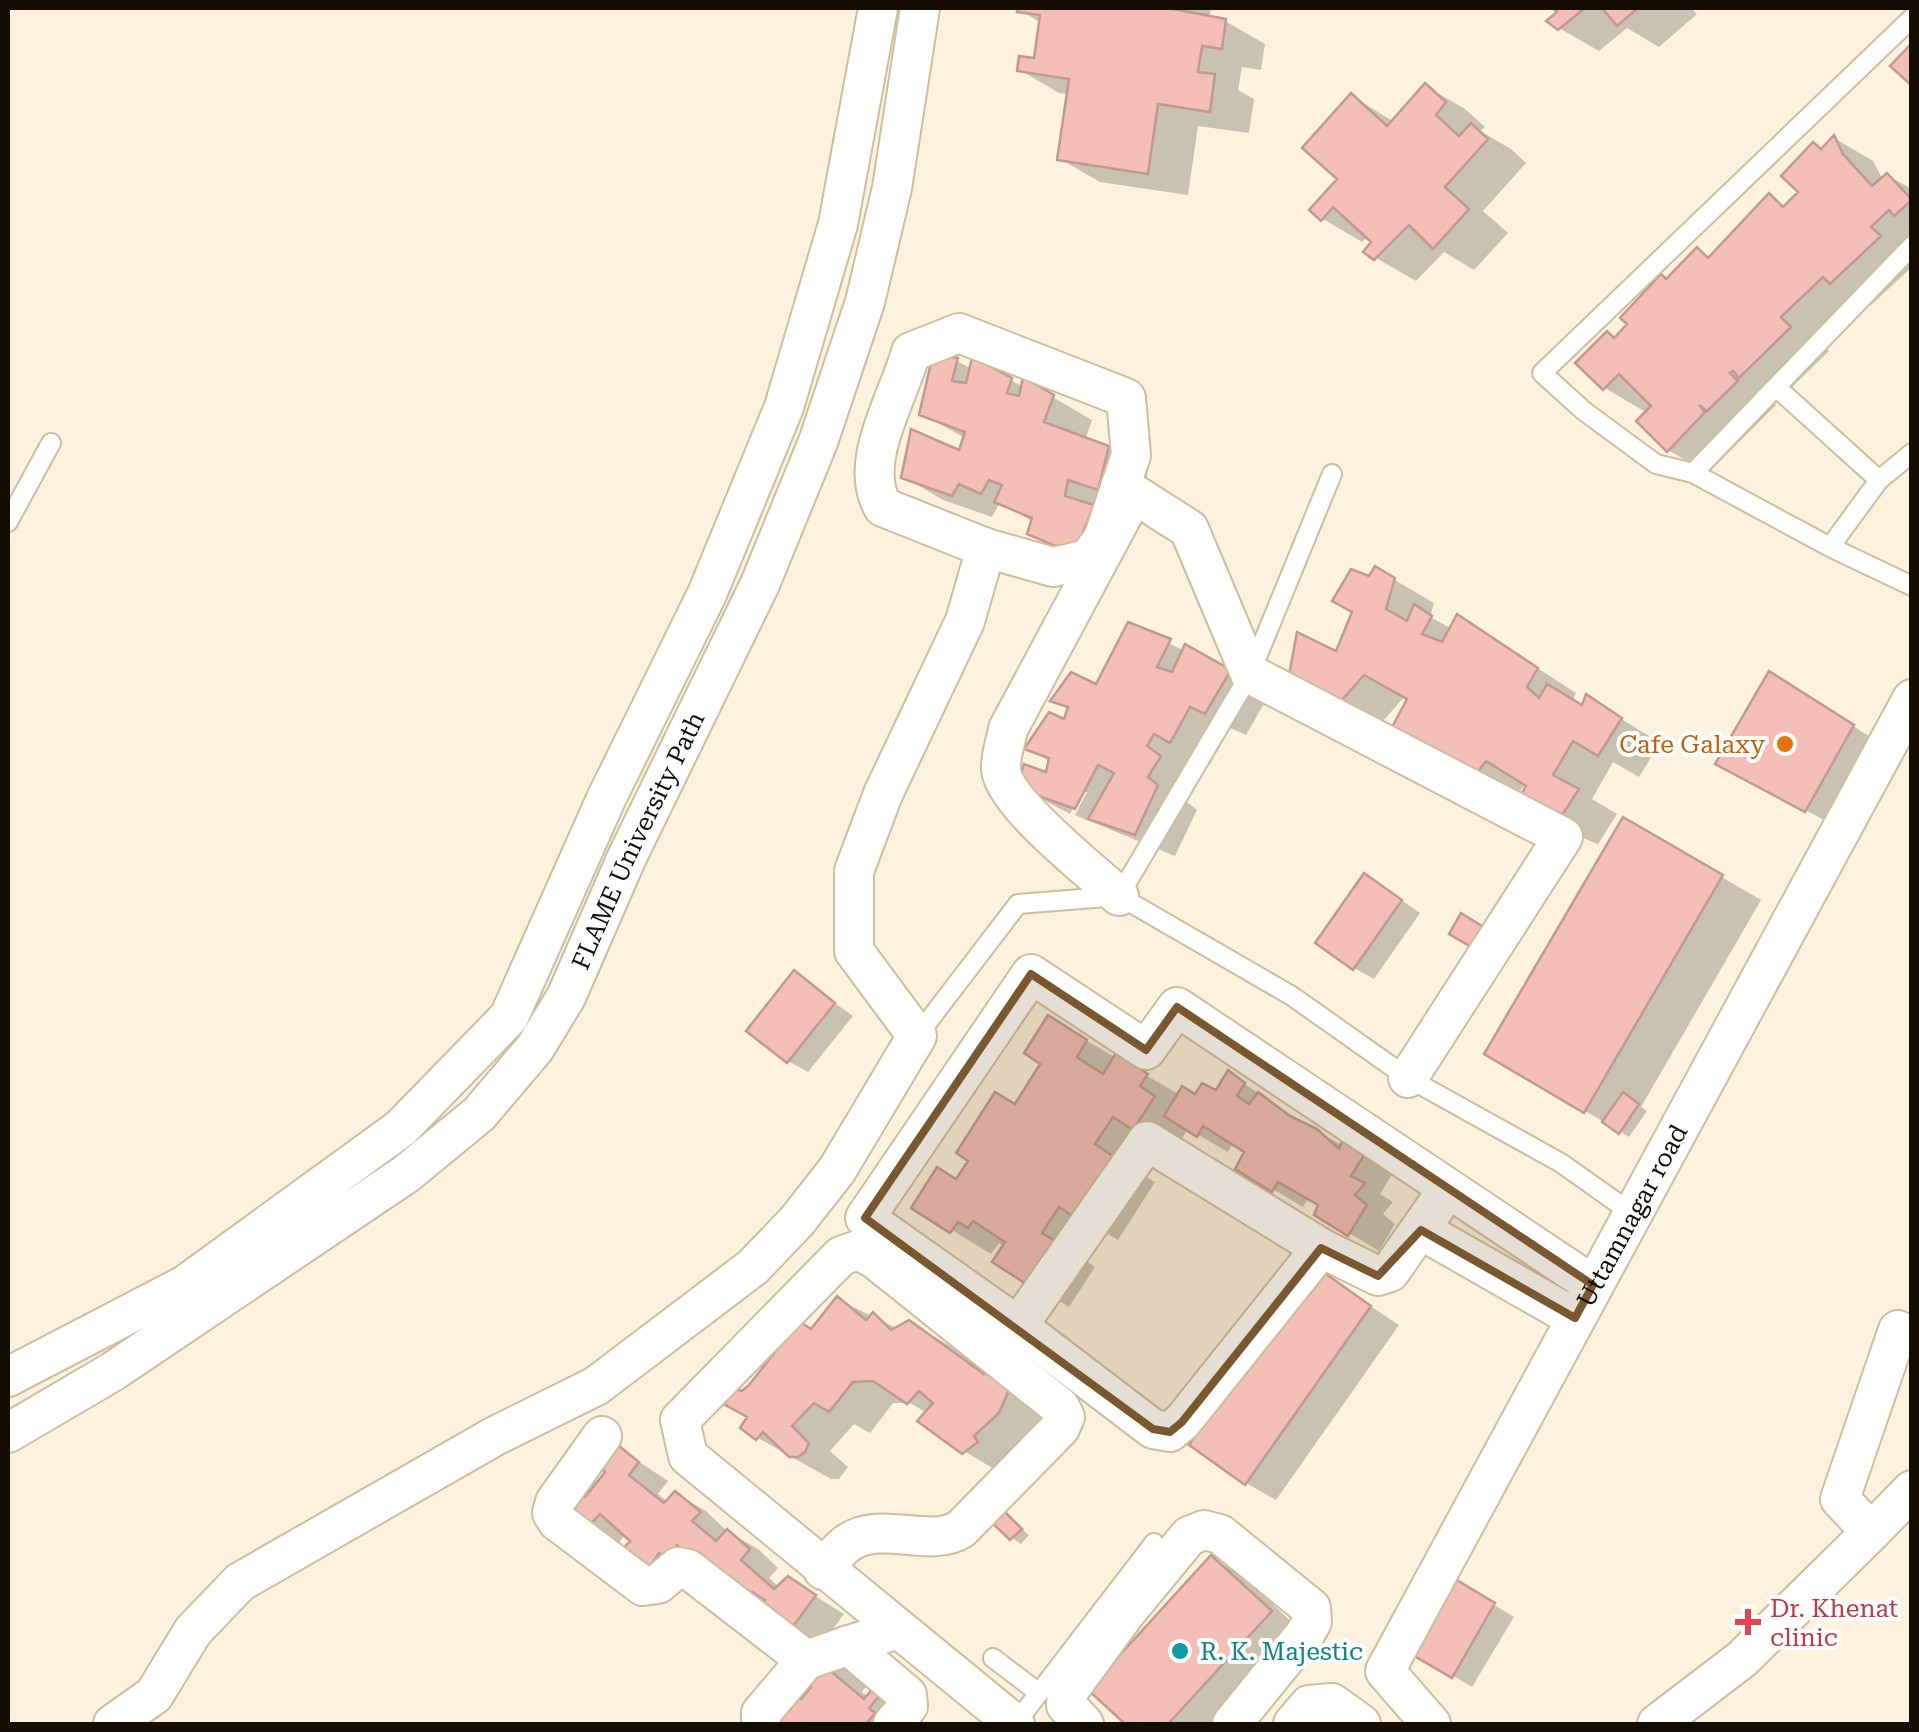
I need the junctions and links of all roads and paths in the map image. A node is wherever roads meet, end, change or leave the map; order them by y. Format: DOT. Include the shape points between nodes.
graph roads {
  1 [pos="878,8"];
  2 [pos="920,8"];
  3 [pos="1912,18"];
  4 [pos="1912,246"];
  5 [pos="1776,387"];
  6 [pos="51,444"];
  7 [pos="1912,453"];
  8 [pos="1693,473"];
  9 [pos="1332,474"];
  10 [pos="1879,480"];
  11 [pos="8,522"];
  12 [pos="1830,547"];
  13 [pos="986,548"];
  14 [pos="1912,586"];
  15 [pos="1250,674"];
  16 [pos="1912,700"];
  17 [pos="1119,896"];
  18 [pos="509,1017"];
  19 [pos="543,1034"];
  20 [pos="916,1036"];
  21 [pos="1408,1078"];
  22 [pos="1448,1189"];
  23 [pos="1633,1214"];
  24 [pos="1421,1230"];
  25 [pos="1321,1248"];
  26 [pos="1584,1302"];
  27 [pos="1018,1326"];
  28 [pos="1898,1330"];
  29 [pos="8,1377"];
  30 [pos="8,1432"];
  31 [pos="602,1436"];
  32 [pos="1912,1490"];
  33 [pos="1871,1532"];
  34 [pos="1154,1542"];
  35 [pos="823,1570"];
  36 [pos="897,1628"];
  37 [pos="848,1645"];
  38 [pos="993,1658"];
  39 [pos="806,1660"];
  40 [pos="1040,1694"];
  41 [pos="113,1724"];
  42 [pos="761,1724"];
  43 [pos="893,1724"];
  44 [pos="1015,1724"];
  45 [pos="1084,1724"];
  46 [pos="1232,1724"];
  47 [pos="1293,1724"];
  48 [pos="1361,1724"];
  49 [pos="1431,1724"];
  50 [pos="1657,1724"];
  1 -- 18 [label="street, FLAME University Path" via="838,224 784,407 707,594"];
  2 -- 19 [label="street, FLAME University Path" via="892,188 865,302 818,442 760,584"];
  3 -- 8 [label="lane" via="1542,373 1656,464"];
  4 -- 5 [label="lane"];
  5 -- 8 [label="lane"];
  5 -- 10 [label="lane"];
  6 -- 11 [label="lane"];
  7 -- 10 [label="lane"];
  8 -- 12 [label="lane"];
  9 -- 15 [label="lane"];
  10 -- 12 [label="lane"];
  12 -- 14 [label="lane"];
  13 -- 13 [label="street" via="882,507 874,492 872,464 911,352 960,334 1126,398 1131,454 1103,539 1088,560 1053,568"];
  13 -- 20 [label="street" via="965,621 854,871 854,952"];
  15 -- 17 [label="lane"];
  15 -- 17 [label="street" via="1189,529 1134,494 1008,730 1001,770 1011,794"];
  15 -- 21 [label="street" via="1563,837"];
  16 -- 23 [label="street, Uttamnagar road"];
  17 -- 20 [label="lane" via="1018,904"];
  17 -- 21 [label="lane" via="1292,996"];
  18 -- 19 [label="street"];
  18 -- 29 [label="street" via="401,1128 186,1285"];
  19 -- 30 [label="street, FLAME University Path" via="478,1114 406,1174 112,1372"];
  20 -- 41 [label="street" via="837,1170 753,1267 596,1386 240,1582 193,1631 154,1695"];
  21 -- 23 [label="lane" via="1561,1163"];
  22 -- 24 [label="street"];
  22 -- 26 [label="street"];
  22 -- 27 [label="street" via="1177,1007 1146,1050 1031,974 865,1218"];
  23 -- 26 [label="street, Uttamnagar road"];
  24 -- 25 [label="street" via="1390,1272 1378,1276"];
  24 -- 26 [label="street"];
  25 -- 27 [label="street" via="1170,1432 1153,1429"];
  25 -- 27 [label="street" via="1147,1141"];
  26 -- 49 [label="street, Uttamnagar road" via="1385,1671"];
  28 -- 33 [label="street" via="1840,1500"];
  31 -- 39 [label="street" via="555,1502 557,1521 642,1586 658,1584 678,1566 688,1569"];
  32 -- 33 [label="street"];
  33 -- 50 [label="street" via="1742,1660"];
  34 -- 40 [label="lane"];
  35 -- 35 [label="street" via="847,1542 872,1535 950,1536 1065,1418 1060,1407 858,1250 841,1256 680,1420 688,1456"];
  35 -- 36 [label="street"];
  36 -- 37 [label="street"];
  36 -- 44 [label="street"];
  37 -- 39 [label="street"];
  37 -- 43 [label="street" via="907,1696 908,1706"];
  38 -- 40 [label="lane"];
  39 -- 42 [label="street" via="761,1713"];
  40 -- 44 [label="lane"];
  45 -- 46 [label="street" via="1066,1705 1068,1694 1124,1615 1190,1536 1204,1530 1220,1534 1311,1608 1304,1634"];
  47 -- 48 [label="street" via="1309,1705 1320,1703 1332,1703"];
}
